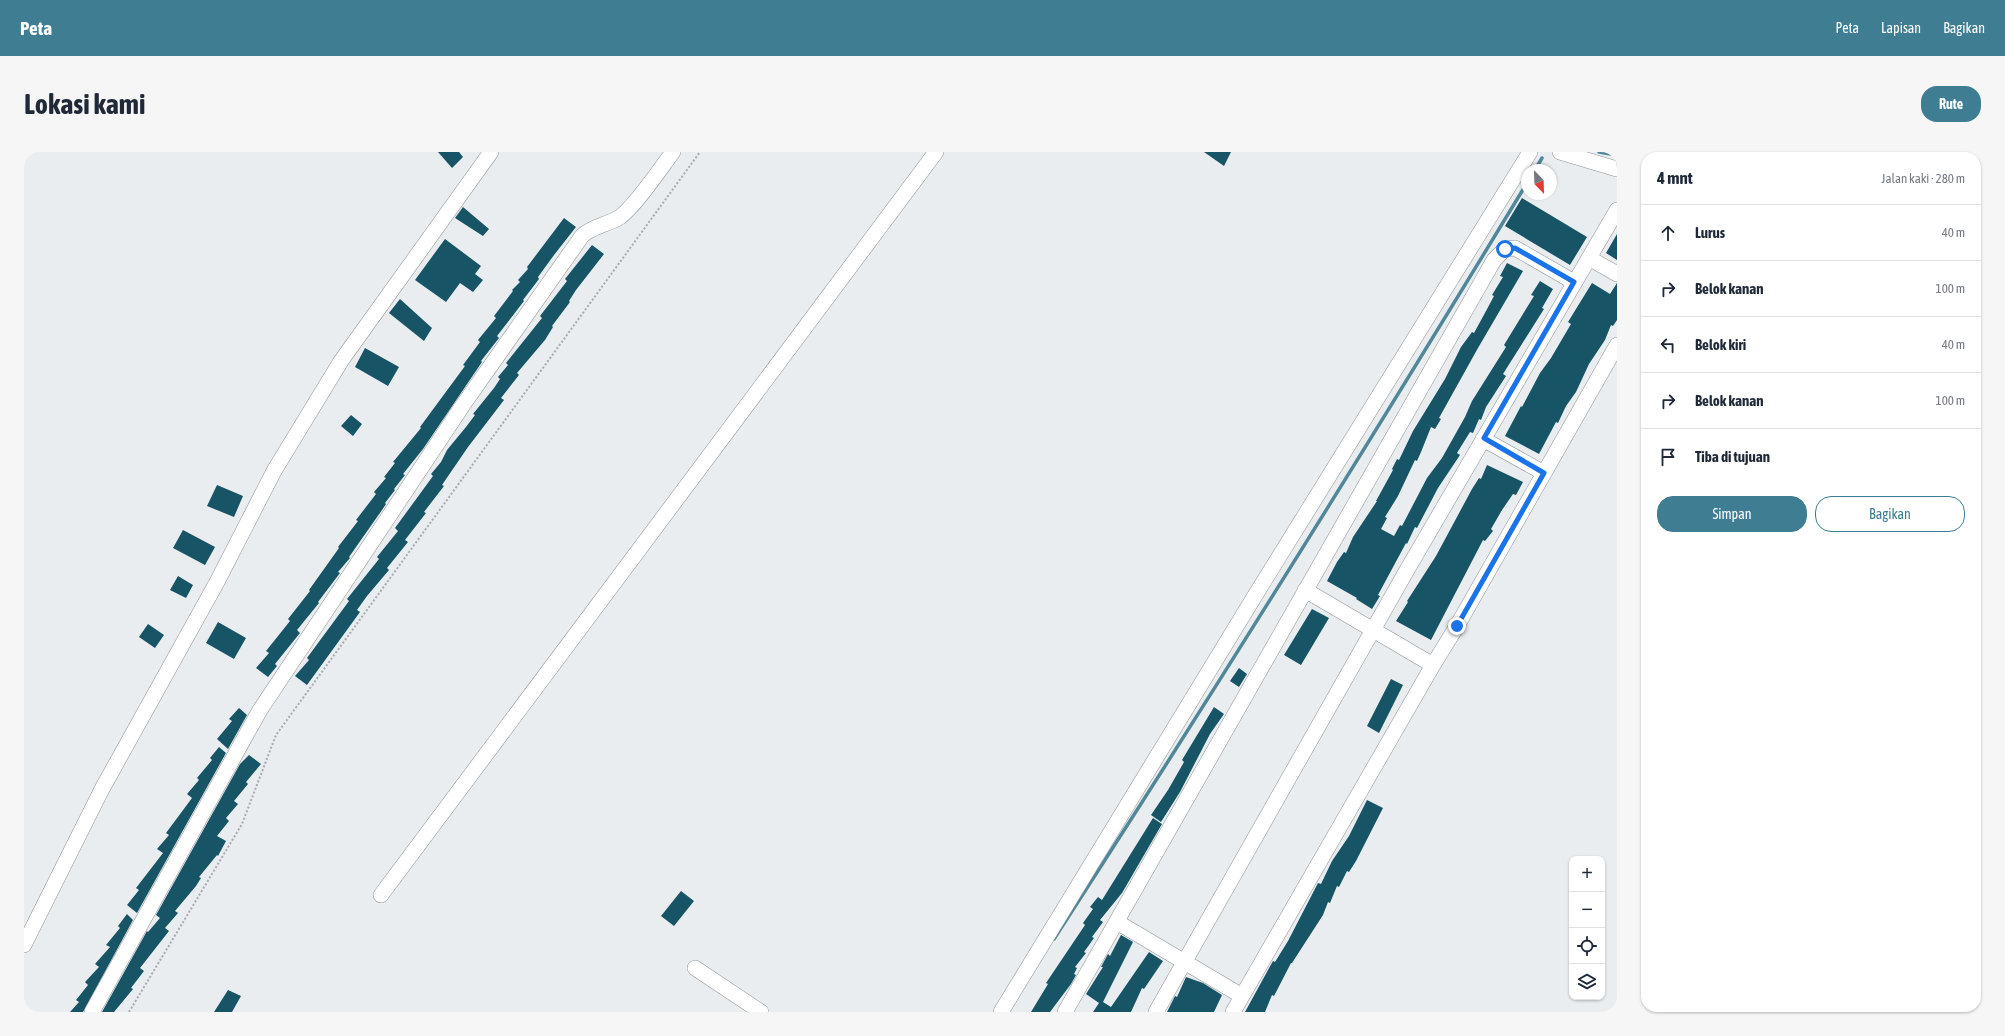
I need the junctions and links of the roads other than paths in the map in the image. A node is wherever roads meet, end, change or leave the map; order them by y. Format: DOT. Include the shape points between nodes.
graph roads {
  1 [pos="491,152"];
  2 [pos="673,152"];
  3 [pos="936,152"];
  4 [pos="1530,152"];
  5 [pos="1560,152"];
  6 [pos="1617,169"];
  7 [pos="1617,210"];
  8 [pos="1589,258"];
  9 [pos="1617,274"];
  10 [pos="1574,282"];
  11 [pos="1617,345"];
  12 [pos="1484,438"];
  13 [pos="1544,473"];
  14 [pos="1305,590"];
  15 [pos="1374,630"];
  16 [pos="1432,665"];
  17 [pos="382,895"];
  18 [pos="1117,922"];
  19 [pos="24,945"];
  20 [pos="1185,962"];
  21 [pos="695,968"];
  22 [pos="1242,996"];
  23 [pos="92,1012"];
  24 [pos="761,1012"];
  25 [pos="1001,1012"];
  26 [pos="1065,1012"];
  27 [pos="1156,1012"];
  28 [pos="1233,1012"];
  1 -- 19 [label="street" via="341,361 274,471 217,582 102,789"];
  2 -- 23 [label="street" via="631,206 620,216 589,229 582,236 463,405 260,710"];
  3 -- 17 [label="street"];
  4 -- 25 [label="street" via="1252,600"];
  5 -- 6 [label="street"];
  7 -- 8 [label="street"];
  8 -- 9 [label="street"];
  8 -- 10 [label="street"];
  10 -- 12 [label="street"];
  10 -- 14 [label="street" via="1515,248 1505,249 1494,260"];
  11 -- 13 [label="street"];
  12 -- 13 [label="street"];
  12 -- 15 [label="street"];
  13 -- 16 [label="street"];
  14 -- 15 [label="street"];
  14 -- 18 [label="street"];
  15 -- 16 [label="street"];
  15 -- 20 [label="street"];
  16 -- 22 [label="street"];
  18 -- 20 [label="street"];
  18 -- 26 [label="street"];
  20 -- 22 [label="street"];
  20 -- 27 [label="street"];
  21 -- 24 [label="street"];
  22 -- 28 [label="street"];
}
